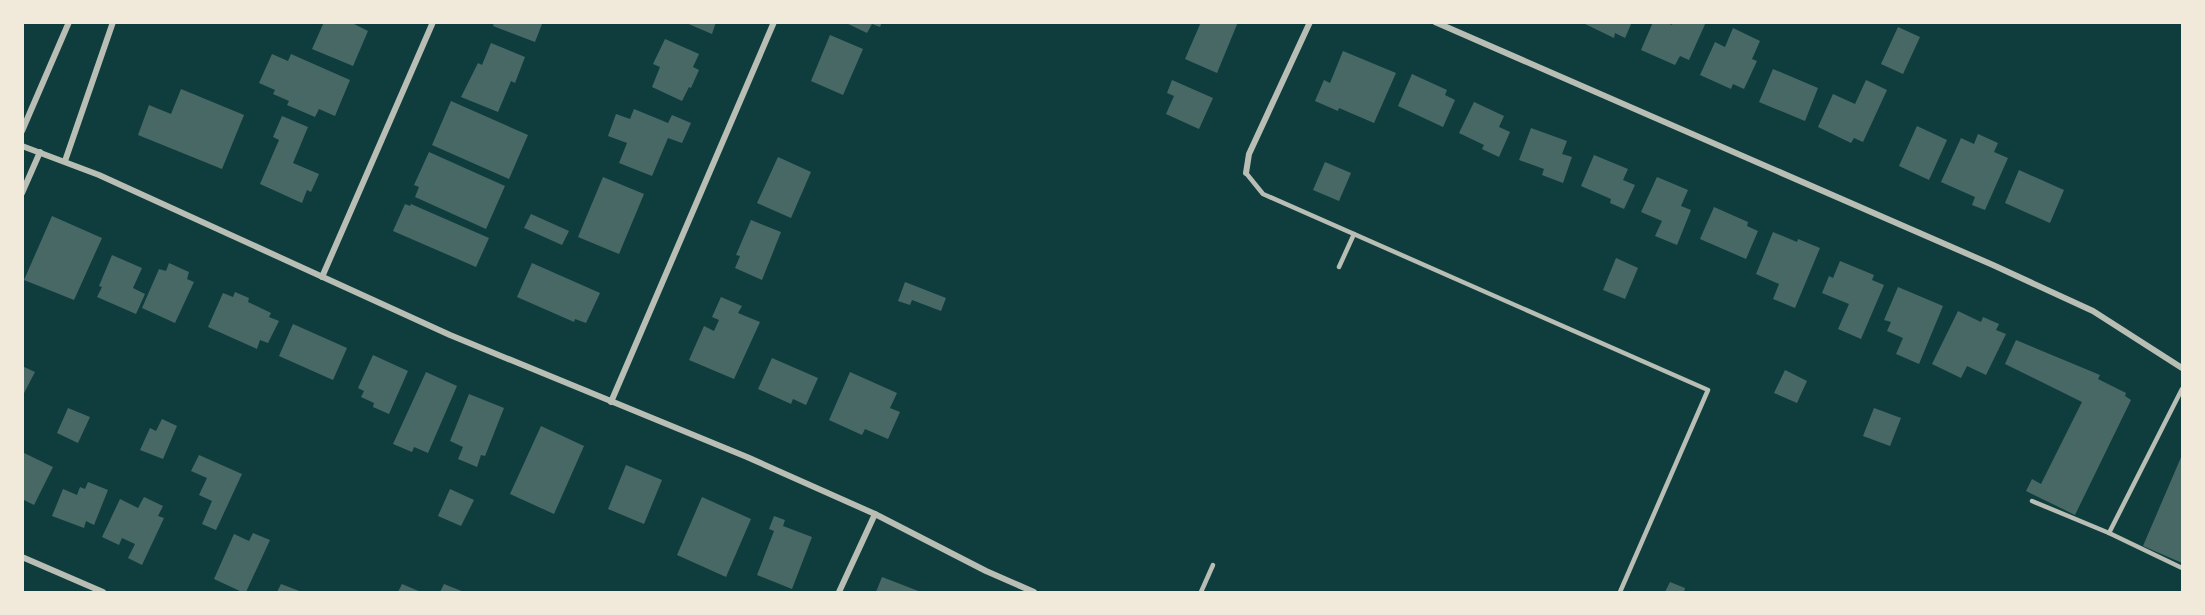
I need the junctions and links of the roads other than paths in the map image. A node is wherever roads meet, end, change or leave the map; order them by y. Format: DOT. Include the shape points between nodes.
graph roads {
  1 [pos="69,22"];
  2 [pos="113,22"];
  3 [pos="433,22"];
  4 [pos="774,22"];
  5 [pos="1310,22"];
  6 [pos="1435,22"];
  7 [pos="22,131"];
  8 [pos="22,146"];
  9 [pos="40,152"];
  10 [pos="65,162"];
  11 [pos="1246,173"];
  12 [pos="22,193"];
  13 [pos="1354,234"];
  14 [pos="1339,267"];
  15 [pos="322,277"];
  16 [pos="2182,368"];
  17 [pos="2182,389"];
  18 [pos="611,402"];
  19 [pos="2032,501"];
  20 [pos="875,514"];
  21 [pos="2109,532"];
  22 [pos="22,557"];
  23 [pos="1213,565"];
  24 [pos="2182,568"];
  25 [pos="103,592"];
  26 [pos="839,592"];
  27 [pos="1034,592"];
  28 [pos="1201,592"];
  29 [pos="1620,592"];
  1 -- 7 [label="street"];
  2 -- 10 [label="street"];
  3 -- 15 [label="street"];
  4 -- 18 [label="street"];
  5 -- 11 [label="street" via="1249,154"];
  6 -- 16 [label="street" via="2073,301"];
  8 -- 9 [label="street"];
  9 -- 10 [label="street"];
  9 -- 12 [label="street"];
  10 -- 15 [label="street"];
  11 -- 13 [label="lane" via="1263,194"];
  13 -- 14 [label="lane"];
  13 -- 29 [label="lane" via="1708,390"];
  15 -- 18 [label="street"];
  17 -- 21 [label="lane"];
  18 -- 20 [label="street"];
  19 -- 21 [label="lane"];
  20 -- 26 [label="street"];
  20 -- 27 [label="street"];
  21 -- 24 [label="lane"];
  22 -- 25 [label="street"];
  23 -- 28 [label="lane"];
}
